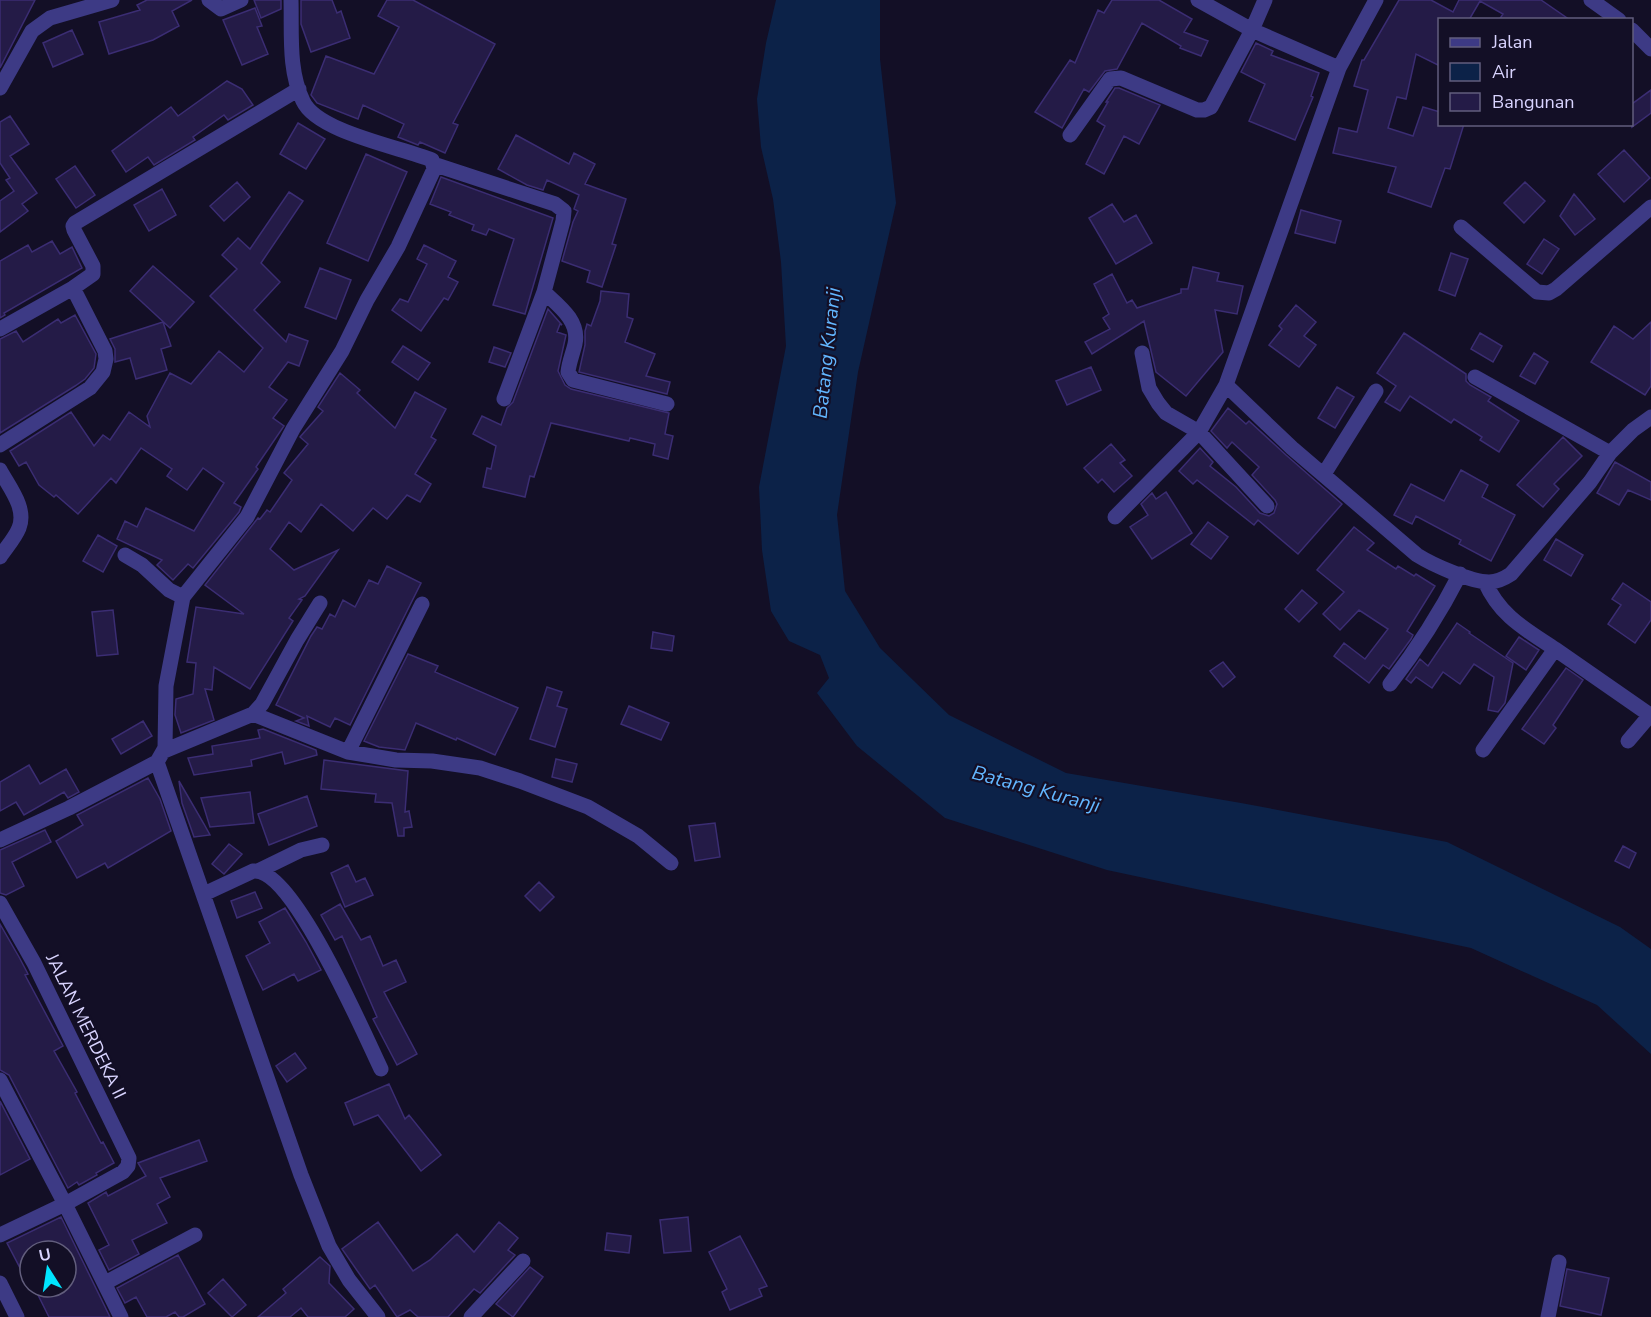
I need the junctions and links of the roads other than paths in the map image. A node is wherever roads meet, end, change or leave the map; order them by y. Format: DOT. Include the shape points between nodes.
graph roads {
  1 [pos="112,0"];
  2 [pos="209,0"];
  3 [pos="241,0"];
  4 [pos="291,0"];
  5 [pos="1198,0"];
  6 [pos="1265,0"];
  7 [pos="1376,0"];
  8 [pos="1591,0"];
  9 [pos="1616,18"];
  10 [pos="1252,30"];
  11 [pos="1633,31"];
  12 [pos="1651,49"];
  13 [pos="1339,68"];
  14 [pos="0,88"];
  15 [pos="299,89"];
  16 [pos="1070,135"];
  17 [pos="430,161"];
  18 [pos="1651,207"];
  19 [pos="1461,227"];
  20 [pos="74,288"];
  21 [pos="544,292"];
  22 [pos="0,329"];
  23 [pos="1142,353"];
  24 [pos="1475,377"];
  25 [pos="1226,385"];
  26 [pos="1376,391"];
  27 [pos="504,399"];
  28 [pos="667,404"];
  29 [pos="1651,417"];
  30 [pos="1199,432"];
  31 [pos="0,445"];
  32 [pos="1610,453"];
  33 [pos="0,470"];
  34 [pos="1324,474"];
  35 [pos="1267,506"];
  36 [pos="1115,517"];
  37 [pos="125,555"];
  38 [pos="0,557"];
  39 [pos="1460,574"];
  40 [pos="1485,582"];
  41 [pos="183,597"];
  42 [pos="320,603"];
  43 [pos="422,604"];
  44 [pos="1555,649"];
  45 [pos="1390,684"];
  46 [pos="253,714"];
  47 [pos="1650,714"];
  48 [pos="1628,741"];
  49 [pos="1484,750"];
  50 [pos="348,752"];
  51 [pos="160,757"];
  52 [pos="0,840"];
  53 [pos="322,845"];
  54 [pos="671,863"];
  55 [pos="260,870"];
  56 [pos="204,894"];
  57 [pos="0,903"];
  58 [pos="381,1069"];
  59 [pos="0,1080"];
  60 [pos="65,1204"];
  61 [pos="0,1235"];
  62 [pos="195,1235"];
  63 [pos="523,1261"];
  64 [pos="1559,1262"];
  65 [pos="105,1283"];
  66 [pos="0,1284"];
  67 [pos="17,1317"];
  68 [pos="122,1317"];
  69 [pos="378,1317"];
  70 [pos="471,1317"];
  71 [pos="1548,1317"];
  1 -- 14 [label="street" via="50,18 32,31"];
  2 -- 3 [label="street" via="221,9"];
  4 -- 15 [label="street" via="290,43"];
  5 -- 10 [label="street"];
  6 -- 10 [label="street"];
  7 -- 13 [label="street"];
  8 -- 9 [label="street"];
  10 -- 13 [label="street"];
  10 -- 16 [label="street" via="1211,107 1197,110 1113,78"];
  11 -- 12 [label="street"];
  13 -- 25 [label="street"];
  15 -- 17 [label="street" via="303,103 338,129"];
  15 -- 20 [label="street" via="75,223 74,230 94,270"];
  17 -- 21 [label="street" via="561,207 563,221"];
  17 -- 41 [label="street" via="434,169 398,247 342,351 293,429 247,517"];
  18 -- 19 [label="street" via="1556,289 1543,294"];
  20 -- 22 [label="street"];
  20 -- 31 [label="street" via="105,351 103,372 90,388"];
  21 -- 27 [label="street"];
  21 -- 28 [label="street" via="574,324 576,341 568,372 573,380"];
  23 -- 30 [label="street" via="1149,388 1158,404"];
  24 -- 32 [label="street"];
  25 -- 30 [label="street"];
  25 -- 34 [label="street"];
  26 -- 34 [label="street"];
  29 -- 32 [label="street"];
  30 -- 35 [label="street"];
  30 -- 36 [label="street"];
  32 -- 40 [label="street" via="1590,482 1511,573"];
  33 -- 38 [label="street" via="21,514 19,529"];
  34 -- 39 [label="street" via="1417,555"];
  37 -- 41 [label="street"];
  39 -- 40 [label="street"];
  39 -- 45 [label="street" via="1413,654"];
  40 -- 44 [label="street" via="1493,599 1513,620"];
  41 -- 51 [label="street" via="166,686"];
  42 -- 46 [label="street"];
  43 -- 50 [label="street"];
  44 -- 47 [label="street"];
  44 -- 49 [label="street"];
  46 -- 50 [label="street"];
  46 -- 51 [label="street"];
  47 -- 48 [label="street"];
  50 -- 54 [label="street" via="480,768 520,781 588,807 638,836"];
  51 -- 52 [label="street" via="69,808"];
  51 -- 56 [label="street"];
  53 -- 55 [label="street" via="301,850"];
  55 -- 56 [label="street"];
  55 -- 58 [label="street" via="300,909 324,949"];
  56 -- 69 [label="street" via="329,1246"];
  57 -- 60 [label="street, JALAN MERDEKA II" via="34,963 129,1158 126,1169"];
  59 -- 60 [label="street"];
  60 -- 61 [label="street"];
  60 -- 65 [label="street"];
  62 -- 65 [label="street"];
  63 -- 70 [label="street"];
  64 -- 71 [label="street"];
  65 -- 68 [label="street"];
  66 -- 67 [label="street"];
}
